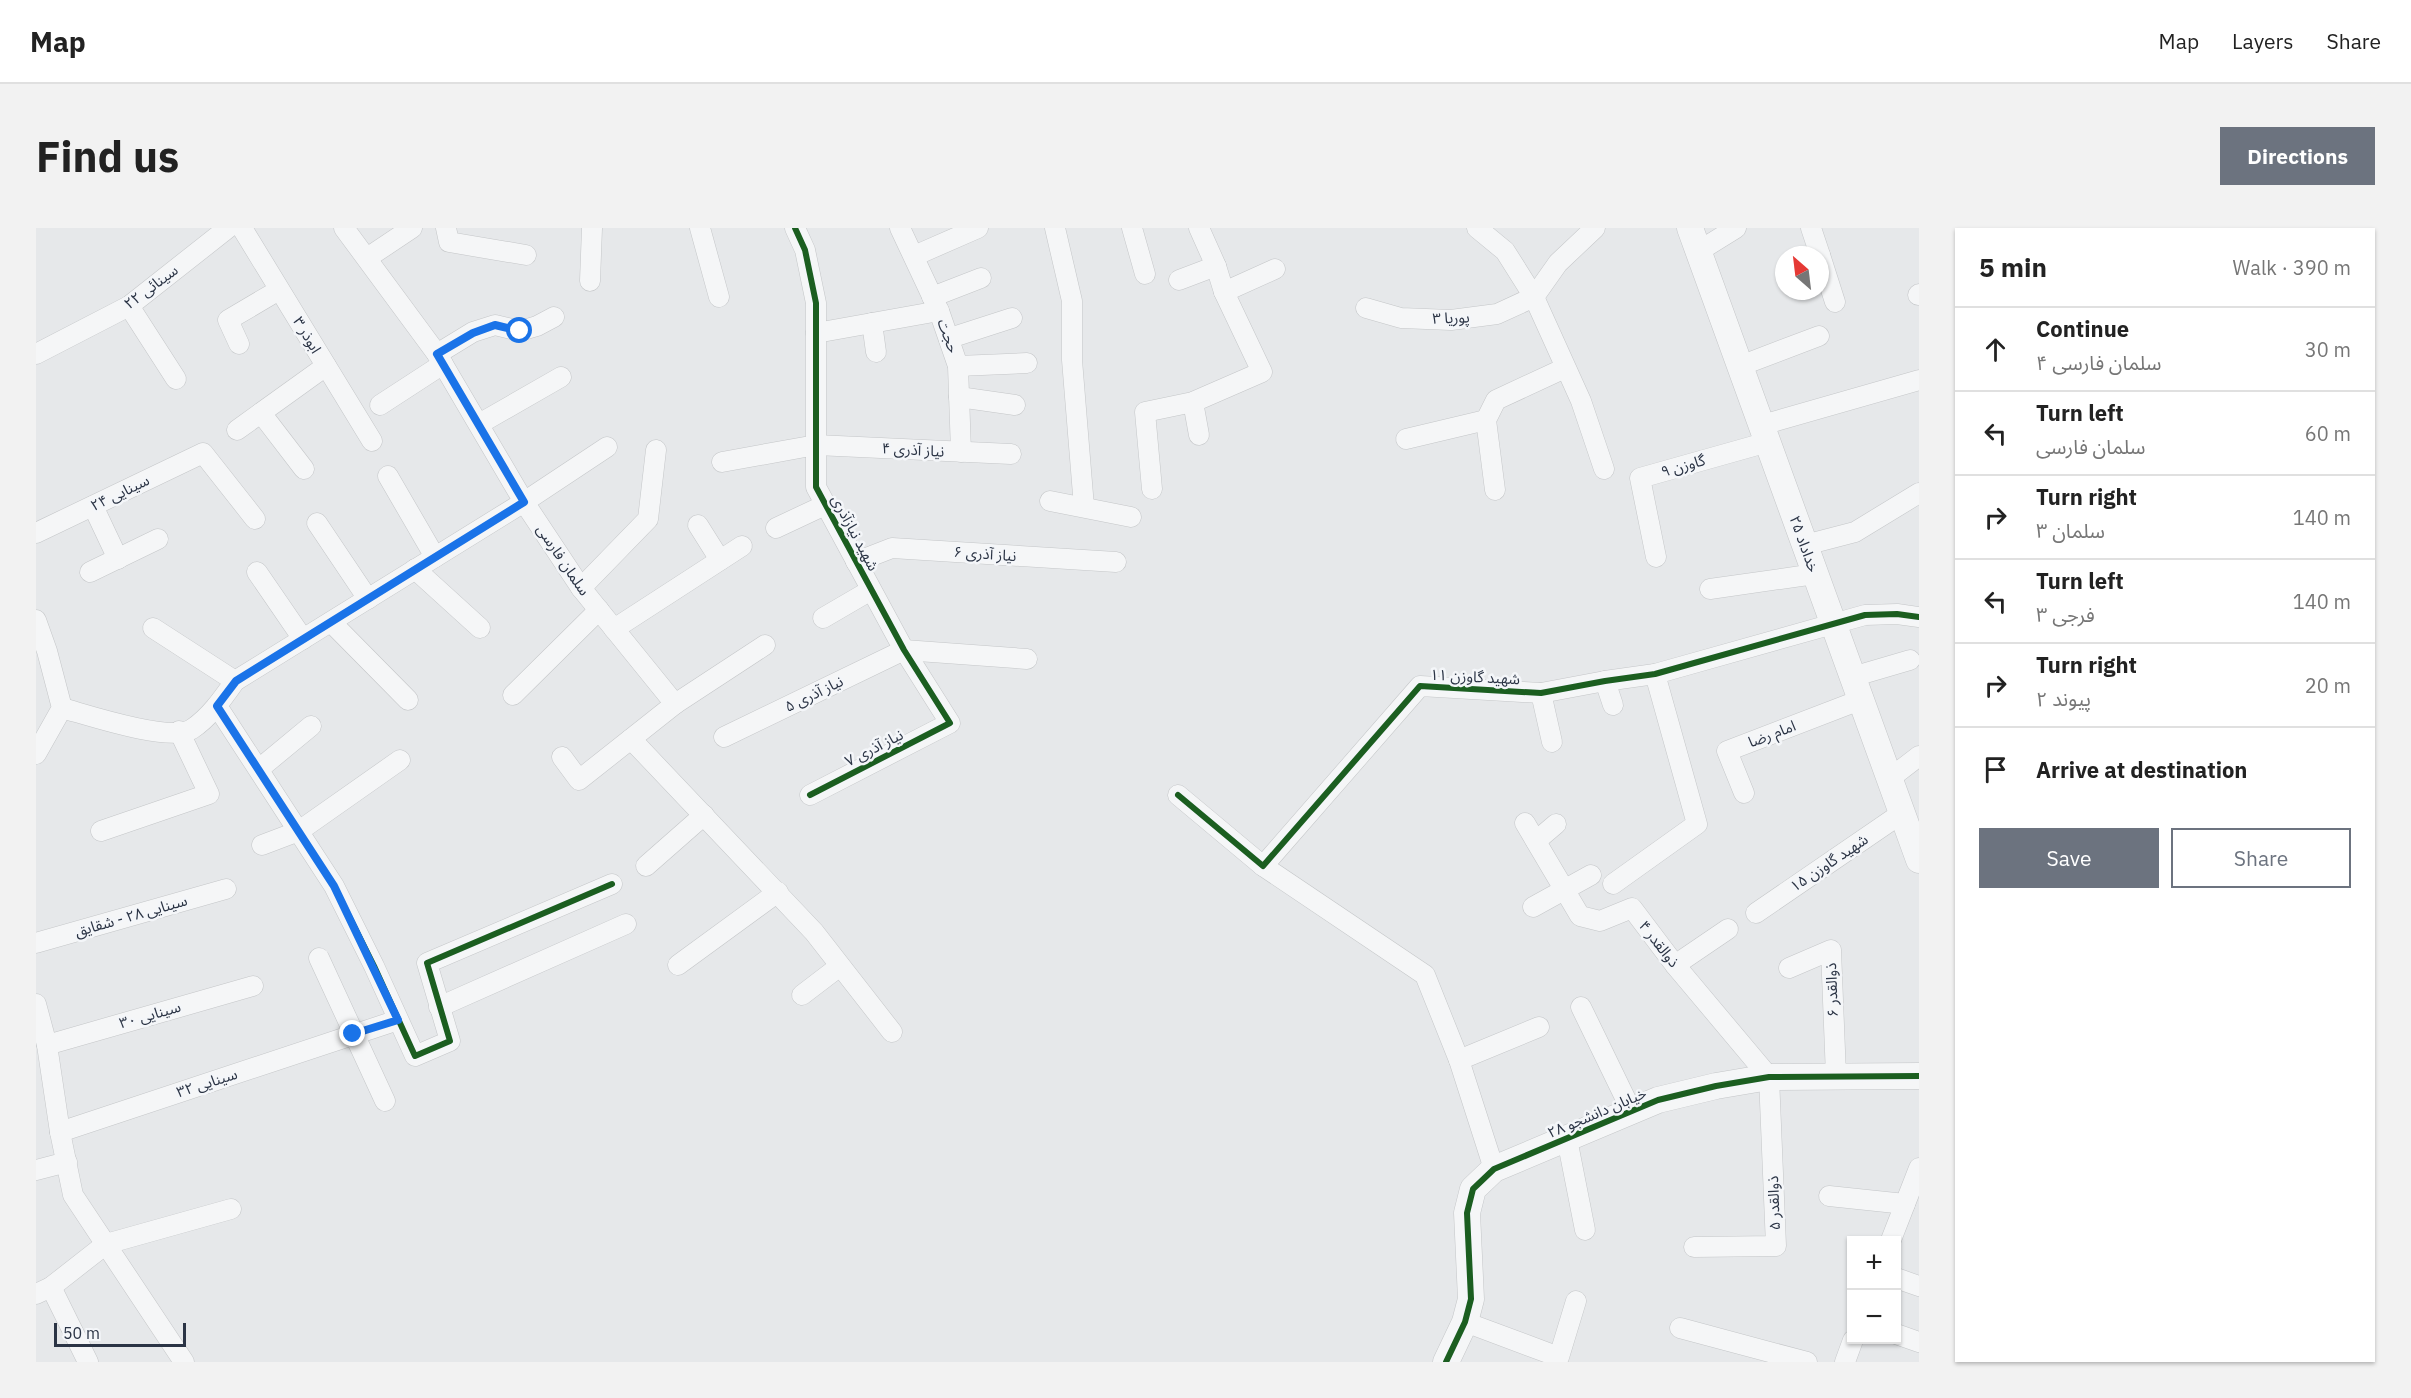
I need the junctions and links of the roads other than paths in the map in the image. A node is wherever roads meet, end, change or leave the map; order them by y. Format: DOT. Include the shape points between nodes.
graph roads {
  1 [pos="228,228"];
  2 [pos="242,228"];
  3 [pos="344,228"];
  4 [pos="412,228"];
  5 [pos="446,228"];
  6 [pos="592,228"];
  7 [pos="700,228"];
  8 [pos="795,228"];
  9 [pos="900,228"];
  10 [pos="978,228"];
  11 [pos="1055,228"];
  12 [pos="1132,228"];
  13 [pos="1477,228"];
  14 [pos="1595,228"];
  15 [pos="1736,228"];
  16 [pos="1811,228"];
  17 [pos="1205,230"];
  18 [pos="1694,239"];
  19 [pos="1817,246"];
  20 [pos="526,255"];
  21 [pos="914,256"];
  22 [pos="367,258"];
  23 [pos="1216,266"];
  24 [pos="1275,269"];
  25 [pos="1145,274"];
  26 [pos="981,278"];
  27 [pos="1179,280"];
  28 [pos="590,281"];
  29 [pos="1829,283"];
  30 [pos="279,290"];
  31 [pos="1224,292"];
  32 [pos="719,297"];
  33 [pos="1534,297"];
  34 [pos="1835,302"];
  35 [pos="935,304"];
  36 [pos="129,306"];
  37 [pos="1365,308"];
  38 [pos="554,317"];
  39 [pos="1012,318"];
  40 [pos="872,323"];
  41 [pos="816,333"];
  42 [pos="1819,336"];
  43 [pos="950,338"];
  44 [pos="240,344"];
  45 [pos="876,352"];
  46 [pos="36,354"];
  47 [pos="440,359"];
  48 [pos="1027,363"];
  49 [pos="326,366"];
  50 [pos="958,366"];
  51 [pos="1740,366"];
  52 [pos="1565,368"];
  53 [pos="561,377"];
  54 [pos="176,379"];
  55 [pos="1919,380"];
  56 [pos="959,397"];
  57 [pos="1193,402"];
  58 [pos="380,405"];
  59 [pos="1015,405"];
  60 [pos="261,413"];
  61 [pos="1486,420"];
  62 [pos="478,424"];
  63 [pos="237,430"];
  64 [pos="1765,434"];
  65 [pos="1199,435"];
  66 [pos="1406,439"];
  67 [pos="372,441"];
  68 [pos="816,445"];
  69 [pos="607,447"];
  70 [pos="656,450"];
  71 [pos="961,452"];
  72 [pos="1011,454"];
  73 [pos="722,462"];
  74 [pos="304,469"];
  75 [pos="1604,469"];
  76 [pos="388,476"];
  77 [pos="1152,489"];
  78 [pos="1495,489"];
  79 [pos="1919,493"];
  80 [pos="1050,501"];
  81 [pos="524,502"];
  82 [pos="825,504"];
  83 [pos="93,507"];
  84 [pos="1084,507"];
  85 [pos="1131,517"];
  86 [pos="255,519"];
  87 [pos="317,523"];
  88 [pos="698,525"];
  89 [pos="776,528"];
  90 [pos="36,533"];
  91 [pos="158,539"];
  92 [pos="1805,545"];
  93 [pos="742,546"];
  94 [pos="435,557"];
  95 [pos="1656,557"];
  96 [pos="118,559"];
  97 [pos="720,560"];
  98 [pos="856,562"];
  99 [pos="1116,562"];
  100 [pos="415,569"];
  101 [pos="90,572"];
  102 [pos="257,572"];
  103 [pos="1815,574"];
  104 [pos="581,588"];
  105 [pos="1710,589"];
  106 [pos="871,590"];
  107 [pos="368,599"];
  108 [pos="599,610"];
  109 [pos="1919,617"];
  110 [pos="824,618"];
  111 [pos="36,620"];
  112 [pos="331,622"];
  113 [pos="1833,624"];
  114 [pos="153,628"];
  115 [pos="480,628"];
  116 [pos="614,628"];
  117 [pos="303,639"];
  118 [pos="765,645"];
  119 [pos="904,650"];
  120 [pos="1028,659"];
  121 [pos="1910,660"];
  122 [pos="1655,674"];
  123 [pos="236,681"];
  124 [pos="1605,681"];
  125 [pos="1856,688"];
  126 [pos="1541,693"];
  127 [pos="513,695"];
  128 [pos="408,700"];
  129 [pos="675,704"];
  130 [pos="1613,705"];
  131 [pos="217,706"];
  132 [pos="62,708"];
  133 [pos="950,723"];
  134 [pos="311,726"];
  135 [pos="179,731"];
  136 [pos="724,737"];
  137 [pos="631,739"];
  138 [pos="1552,742"];
  139 [pos="36,754"];
  140 [pos="562,756"];
  141 [pos="1919,756"];
  142 [pos="400,760"];
  143 [pos="259,769"];
  144 [pos="1889,779"];
  145 [pos="1744,793"];
  146 [pos="810,795"];
  147 [pos="1178,795"];
  148 [pos="1902,813"];
  149 [pos="704,815"];
  150 [pos="1525,823"];
  151 [pos="1556,824"];
  152 [pos="101,831"];
  153 [pos="299,831"];
  154 [pos="1536,842"];
  155 [pos="262,845"];
  156 [pos="1919,860"];
  157 [pos="646,866"];
  158 [pos="1263,866"];
  159 [pos="1591,875"];
  160 [pos="612,884"];
  161 [pos="1613,884"];
  162 [pos="226,889"];
  163 [pos="1565,891"];
  164 [pos="778,892"];
  165 [pos="1533,907"];
  166 [pos="1756,913"];
  167 [pos="626,924"];
  168 [pos="1728,929"];
  169 [pos="36,943"];
  170 [pos="319,958"];
  171 [pos="678,965"];
  172 [pos="1675,965"];
  173 [pos="840,966"];
  174 [pos="1789,968"];
  175 [pos="253,986"];
  176 [pos="802,995"];
  177 [pos="36,1004"];
  178 [pos="440,1007"];
  179 [pos="1581,1007"];
  180 [pos="398,1020"];
  181 [pos="1539,1027"];
  182 [pos="892,1032"];
  183 [pos="353,1034"];
  184 [pos="47,1045"];
  185 [pos="1459,1060"];
  186 [pos="1836,1076"];
  187 [pos="1919,1076"];
  188 [pos="1769,1077"];
  189 [pos="385,1101"];
  190 [pos="1631,1110"];
  191 [pos="60,1132"];
  192 [pos="1567,1139"];
  193 [pos="67,1162"];
  194 [pos="1919,1168"];
  195 [pos="36,1170"];
  196 [pos="1494,1170"];
  197 [pos="1829,1196"];
  198 [pos="1905,1204"];
  199 [pos="231,1209"];
  200 [pos="1586,1230"];
  201 [pos="1893,1236"];
  202 [pos="106,1244"];
  203 [pos="1694,1247"];
  204 [pos="1901,1280"];
  205 [pos="1919,1286"];
  206 [pos="43,1291"];
  207 [pos="1576,1301"];
  208 [pos="1465,1322"];
  209 [pos="1680,1328"];
  210 [pos="1901,1336"];
  211 [pos="1919,1342"];
  212 [pos="1852,1344"];
  213 [pos="88,1362"];
  214 [pos="184,1362"];
  215 [pos="1446,1362"];
  216 [pos="1807,1362"];
  217 [pos="1845,1362"];
  1 -- 36 [label="street, سینائی ۲۲"];
  2 -- 30 [label="street, ابوذر ۳"];
  3 -- 22 [label="street, سلمان فارسی"];
  4 -- 22 [label="street"];
  5 -- 20 [label="street" via="449,242"];
  6 -- 28 [label="street"];
  7 -- 32 [label="street"];
  8 -- 41 [label="street, شهید نیازآذری" via="806,250 816,303"];
  9 -- 21 [label="street, حجت"];
  10 -- 21 [label="street"];
  11 -- 84 [label="street" via="1072,301 1072,360"];
  12 -- 25 [label="street"];
  13 -- 33 [label="street" via="1505,251"];
  14 -- 33 [label="street" via="1558,263"];
  15 -- 18 [label="street"];
  16 -- 19 [label="street"];
  17 -- 23 [label="street"];
  18 -- 51 [label="street, خداداد ۲۵"];
  21 -- 35 [label="street, حجت"];
  22 -- 47 [label="street, سلمان فارسی"];
  23 -- 27 [label="street"];
  23 -- 31 [label="street"];
  24 -- 31 [label="street"];
  26 -- 35 [label="street"];
  29 -- 34 [label="street"];
  30 -- 44 [label="street" via="228,320"];
  30 -- 49 [label="street, ابوذر ۳"];
  31 -- 57 [label="street" via="1262,372"];
  33 -- 37 [label="street, پوریا ۳" via="1497,315 1451,320 1401,318"];
  33 -- 52 [label="street"];
  35 -- 40 [label="street"];
  35 -- 43 [label="street, حجت"];
  36 -- 46 [label="street, سینائی ۲۲"];
  36 -- 54 [label="street"];
  38 -- 47 [label="street" via="520,331 495,325 473,333"];
  39 -- 43 [label="street"];
  40 -- 41 [label="street"];
  40 -- 45 [label="street"];
  41 -- 68 [label="street, شهید نیازآذری"];
  42 -- 51 [label="street"];
  43 -- 50 [label="street, حجت"];
  47 -- 58 [label="street"];
  47 -- 62 [label="street, سلمان فارسی"];
  48 -- 50 [label="street"];
  49 -- 60 [label="street"];
  49 -- 67 [label="street, ابوذر ۳"];
  50 -- 56 [label="street, حجت"];
  51 -- 64 [label="street, خداداد ۲۵"];
  52 -- 61 [label="street" via="1496,400"];
  52 -- 75 [label="street" via="1581,401"];
  53 -- 62 [label="street"];
  55 -- 64 [label="street"];
  56 -- 59 [label="street"];
  56 -- 71 [label="street, حجت"];
  57 -- 65 [label="street"];
  57 -- 77 [label="street" via="1145,412"];
  60 -- 63 [label="street"];
  60 -- 74 [label="street"];
  61 -- 66 [label="street"];
  61 -- 78 [label="street"];
  62 -- 81 [label="street, سلمان فارسی"];
  64 -- 92 [label="street, خداداد ۲۵"];
  64 -- 95 [label="street, گاوزن ۹" via="1640,478"];
  68 -- 71 [label="street, نیاز آذری ۴"];
  68 -- 73 [label="street, نیاز آذری ۴"];
  68 -- 82 [label="street, شهید نیازآذری" via="816,487"];
  69 -- 81 [label="street"];
  70 -- 104 [label="street" via="648,519"];
  71 -- 72 [label="street, نیاز آذری ۴"];
  76 -- 94 [label="street"];
  79 -- 92 [label="street" via="1855,532"];
  80 -- 84 [label="street"];
  81 -- 94 [label="street"];
  81 -- 104 [label="street, سلمان فارسی"];
  82 -- 89 [label="street"];
  82 -- 98 [label="street, شهید نیازآذری"];
  83 -- 86 [label="street, سینایی ۲۴" via="203,453"];
  83 -- 90 [label="street, سینایی ۲۴"];
  83 -- 96 [label="street"];
  84 -- 85 [label="street"];
  87 -- 107 [label="street"];
  88 -- 97 [label="street"];
  91 -- 96 [label="street"];
  92 -- 103 [label="street, خداداد ۲۵"];
  93 -- 97 [label="street"];
  94 -- 100 [label="street"];
  96 -- 101 [label="street"];
  97 -- 116 [label="street"];
  98 -- 99 [label="street, نیاز آذری ۶" via="892,548"];
  98 -- 106 [label="street, شهید نیازآذری"];
  100 -- 107 [label="street"];
  100 -- 115 [label="street"];
  102 -- 117 [label="street"];
  103 -- 105 [label="street"];
  103 -- 113 [label="street, خداداد ۲۵"];
  104 -- 108 [label="street, سلمان فارسی"];
  106 -- 110 [label="street"];
  106 -- 119 [label="street, شهید نیازآذری"];
  107 -- 112 [label="street"];
  108 -- 116 [label="street, سلمان فارسی"];
  108 -- 127 [label="street"];
  109 -- 113 [label="street, شهید گاوزن ۱۱" via="1865,615"];
  111 -- 132 [label="street"];
  112 -- 117 [label="street"];
  112 -- 128 [label="street"];
  113 -- 122 [label="street, شهید گاوزن ۱۱"];
  113 -- 125 [label="street, خداداد ۲۵"];
  114 -- 123 [label="street"];
  116 -- 129 [label="street, سلمان فارسی"];
  117 -- 123 [label="street"];
  118 -- 129 [label="street"];
  119 -- 120 [label="street"];
  119 -- 133 [label="street, شهید نیازآذری"];
  119 -- 136 [label="street, نیاز آذری ۵"];
  121 -- 125 [label="street"];
  122 -- 124 [label="street, شهید گاوزن ۱۱"];
  122 -- 161 [label="street" via="1697,824"];
  123 -- 131 [label="street"];
  124 -- 126 [label="street, شهید گاوزن ۱۱"];
  124 -- 130 [label="street"];
  125 -- 144 [label="street, خداداد ۲۵"];
  125 -- 145 [label="street, امام رضا" via="1727,751"];
  126 -- 138 [label="street"];
  126 -- 158 [label="street, شهید گاوزن ۱۱" via="1420,686"];
  129 -- 137 [label="street"];
  131 -- 135 [label="street" via="191,730"];
  131 -- 143 [label="street"];
  132 -- 135 [label="street" via="151,733"];
  132 -- 139 [label="street"];
  133 -- 146 [label="street, نیاز آذری ۷"];
  134 -- 143 [label="street"];
  135 -- 152 [label="street" via="209,794"];
  137 -- 140 [label="street" via="579,780"];
  137 -- 149 [label="street"];
  141 -- 144 [label="street"];
  142 -- 153 [label="street"];
  143 -- 153 [label="street"];
  144 -- 148 [label="street, خداداد ۲۵"];
  147 -- 158 [label="street"];
  148 -- 156 [label="street, خداداد ۲۵"];
  148 -- 166 [label="street, شهید گاوزن ۱۵"];
  149 -- 157 [label="street"];
  149 -- 164 [label="street"];
  150 -- 154 [label="street, ذوالقدر ۴"];
  151 -- 154 [label="street"];
  153 -- 155 [label="street"];
  153 -- 180 [label="street" via="334,886"];
  154 -- 163 [label="street, ذوالقدر ۴"];
  158 -- 185 [label="street" via="1425,975"];
  159 -- 163 [label="street"];
  160 -- 178 [label="street" via="427,963"];
  162 -- 169 [label="street, سینایی ۲۸ - شقایق"];
  163 -- 165 [label="street"];
  163 -- 172 [label="street, ذوالقدر ۴" via="1580,916 1600,921 1632,908"];
  164 -- 171 [label="street"];
  164 -- 173 [label="street"];
  167 -- 178 [label="street"];
  168 -- 172 [label="street"];
  170 -- 183 [label="street"];
  172 -- 188 [label="street, ذوالقدر ۴"];
  173 -- 176 [label="street"];
  173 -- 182 [label="street"];
  174 -- 186 [label="street, ذوالقدر ۶" via="1831,950"];
  175 -- 184 [label="street, سینایی ۳۰"];
  177 -- 184 [label="street"];
  178 -- 180 [label="street" via="450,1041 415,1056"];
  179 -- 190 [label="street"];
  180 -- 183 [label="street, سینایی ۳۲"];
  181 -- 185 [label="street"];
  183 -- 189 [label="street"];
  183 -- 191 [label="street, سینایی ۳۲"];
  184 -- 191 [label="street"];
  185 -- 196 [label="street"];
  186 -- 187 [label="street, خیابان دانشجو ۲۸"];
  186 -- 188 [label="street, خیابان دانشجو ۲۸"];
  188 -- 190 [label="street, خیابان دانشجو ۲۸" via="1658,1100"];
  188 -- 203 [label="street, ذوالقدر ۵" via="1776,1246"];
  190 -- 192 [label="street, خیابان دانشجو ۲۸"];
  191 -- 193 [label="street"];
  192 -- 196 [label="street, خیابان دانشجو ۲۸"];
  192 -- 200 [label="street"];
  193 -- 195 [label="street"];
  193 -- 202 [label="street" via="73,1195"];
  194 -- 198 [label="street"];
  196 -- 208 [label="street, خیابان دانشجو ۲۸" via="1473,1189 1467,1213 1471,1299"];
  197 -- 198 [label="street"];
  198 -- 201 [label="street"];
  199 -- 202 [label="street"];
  202 -- 206 [label="street"];
  202 -- 214 [label="street"];
  204 -- 205 [label="street"];
  206 -- 213 [label="street"];
  207 -- 208 [label="street" via="1559,1357"];
  208 -- 215 [label="street, خیابان دانشجو ۲۸"];
  209 -- 216 [label="street"];
  210 -- 211 [label="street"];
  212 -- 217 [label="street"];
}
